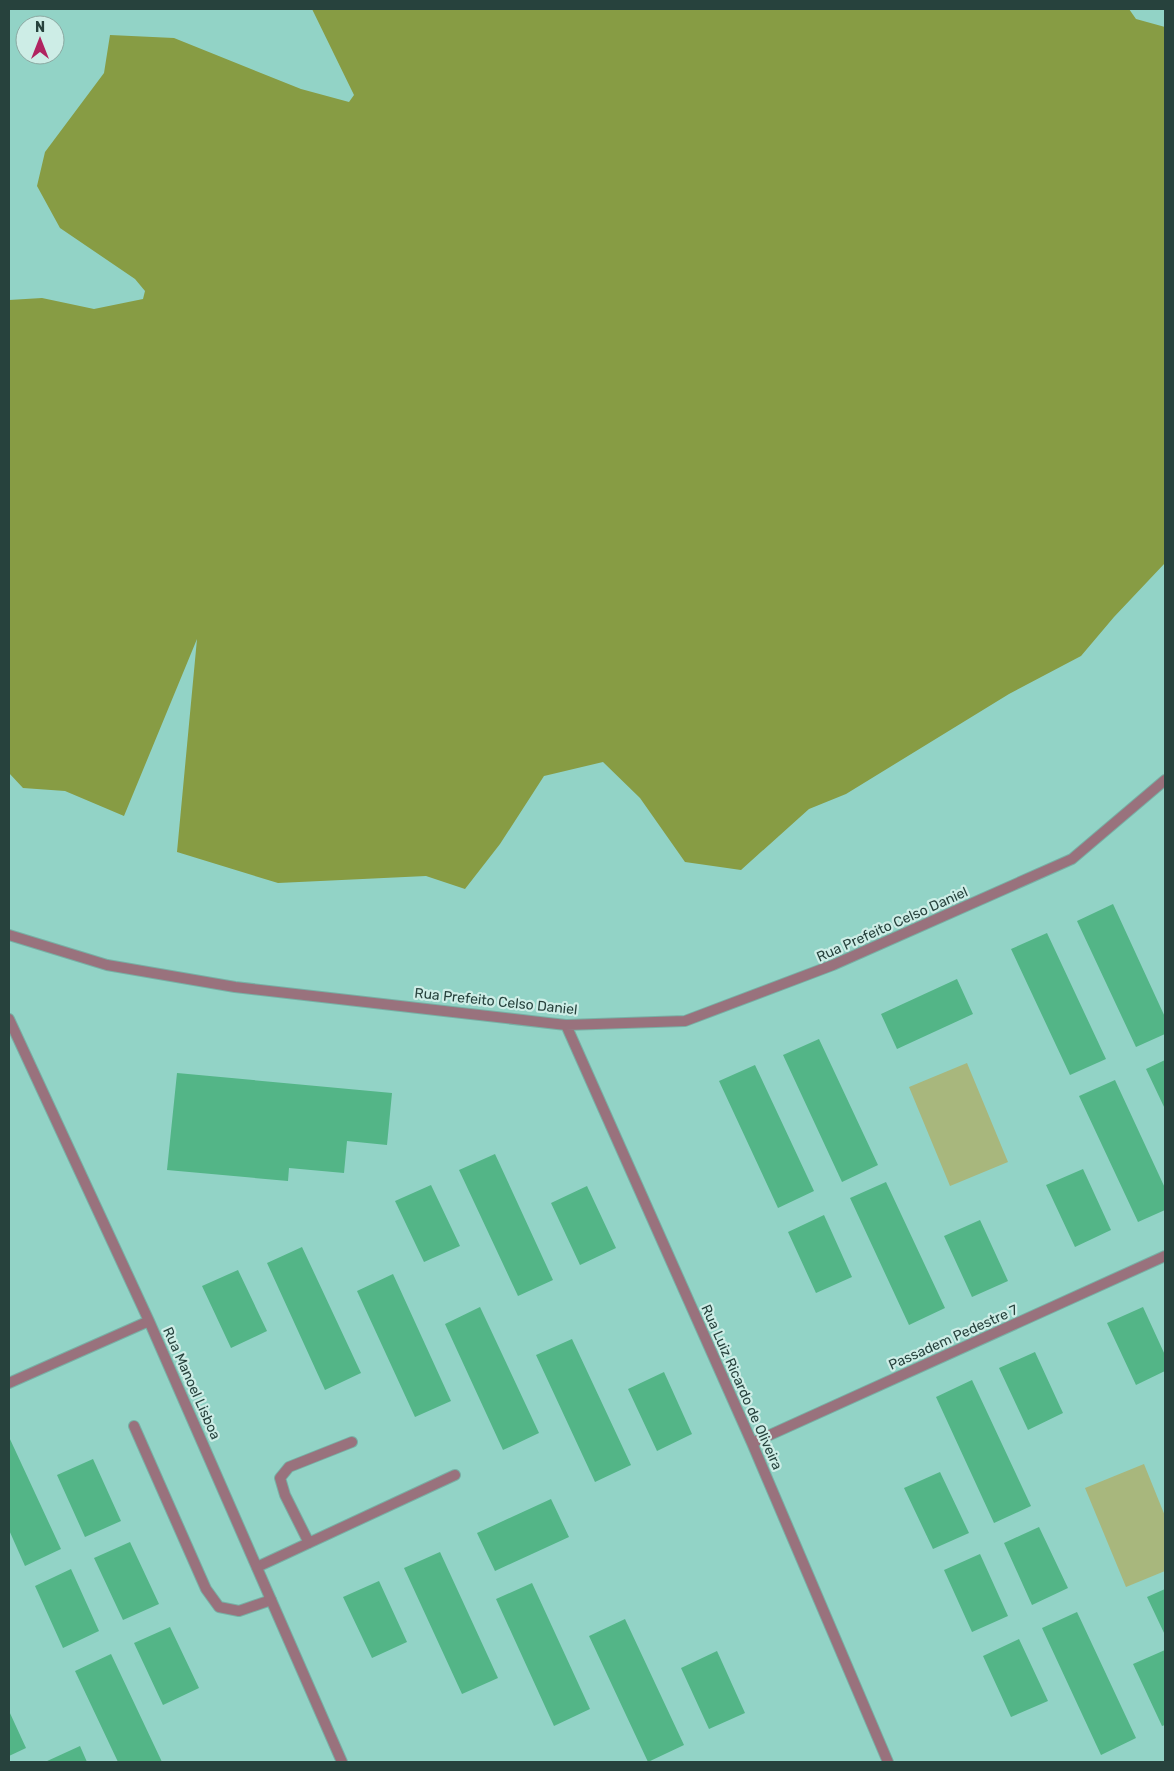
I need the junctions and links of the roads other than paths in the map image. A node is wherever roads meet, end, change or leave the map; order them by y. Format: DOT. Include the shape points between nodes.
graph roads {
  1 [pos="1165,780"];
  2 [pos="9,935"];
  3 [pos="9,1018"];
  4 [pos="566,1025"];
  5 [pos="1165,1256"];
  6 [pos="149,1321"];
  7 [pos="9,1383"];
  8 [pos="134,1426"];
  9 [pos="352,1442"];
  10 [pos="752,1443"];
  11 [pos="455,1474"];
  12 [pos="309,1543"];
  13 [pos="257,1567"];
  14 [pos="271,1600"];
  15 [pos="342,1762"];
  16 [pos="888,1762"];
  1 -- 4 [label="street, Rua Prefeito Celso Daniel" via="1072,859 833,965 685,1021"];
  2 -- 4 [label="street, Rua Prefeito Celso Daniel" via="107,965 235,988"];
  3 -- 6 [label="street, Rua Manoel Lisboa"];
  4 -- 10 [label="street, Rua Luiz Ricardo de Oliveira"];
  5 -- 10 [label="street, Passadem Pedestre 7"];
  6 -- 7 [label="street"];
  6 -- 13 [label="street, Rua Manoel Lisboa"];
  8 -- 14 [label="street" via="206,1589 219,1607 239,1611"];
  9 -- 12 [label="street" via="289,1467 280,1478"];
  10 -- 16 [label="street, Rua Luiz Ricardo de Oliveira"];
  11 -- 12 [label="street"];
  12 -- 13 [label="street"];
  13 -- 14 [label="street, Rua Manoel Lisboa"];
  14 -- 15 [label="street, Rua Manoel Lisboa"];
}
